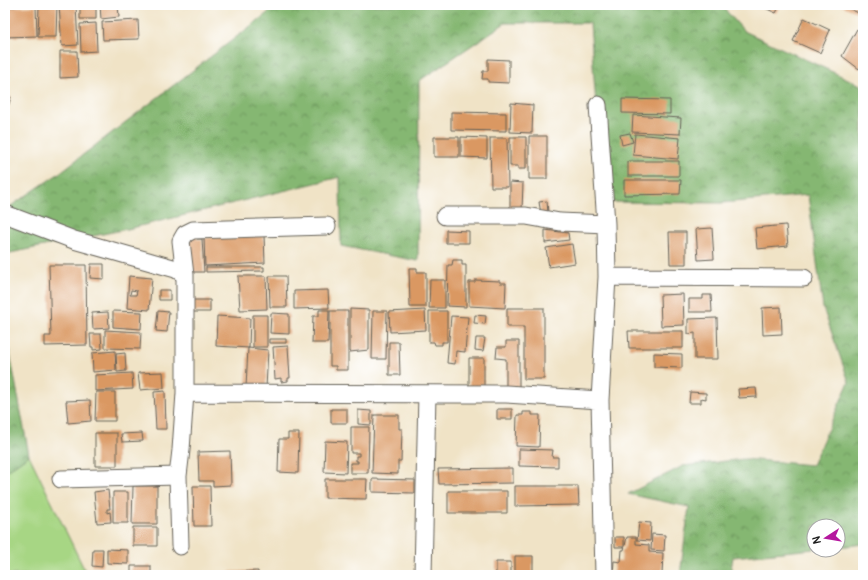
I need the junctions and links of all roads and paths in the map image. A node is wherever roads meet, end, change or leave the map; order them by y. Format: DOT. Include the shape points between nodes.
graph roads {
  1 [pos="598,105"];
  2 [pos="5,214"];
  3 [pos="445,216"];
  4 [pos="606,224"];
  5 [pos="327,226"];
  6 [pos="185,275"];
  7 [pos="607,277"];
  8 [pos="804,278"];
  9 [pos="185,393"];
  10 [pos="427,394"];
  11 [pos="600,400"];
  12 [pos="178,476"];
  13 [pos="61,479"];
  14 [pos="180,546"];
  15 [pos="423,575"];
  16 [pos="604,575"];
  1 -- 4 [label="street"];
  2 -- 6 [label="street" via="74,240 176,269"];
  3 -- 4 [label="street" via="526,216 560,222"];
  4 -- 7 [label="street"];
  5 -- 6 [label="street" via="193,230 181,241"];
  6 -- 9 [label="street"];
  7 -- 8 [label="street"];
  7 -- 11 [label="street"];
  9 -- 10 [label="street"];
  9 -- 12 [label="street"];
  10 -- 11 [label="street" via="506,394"];
  10 -- 15 [label="street"];
  11 -- 16 [label="street"];
  12 -- 13 [label="street"];
  12 -- 14 [label="street"];
}
